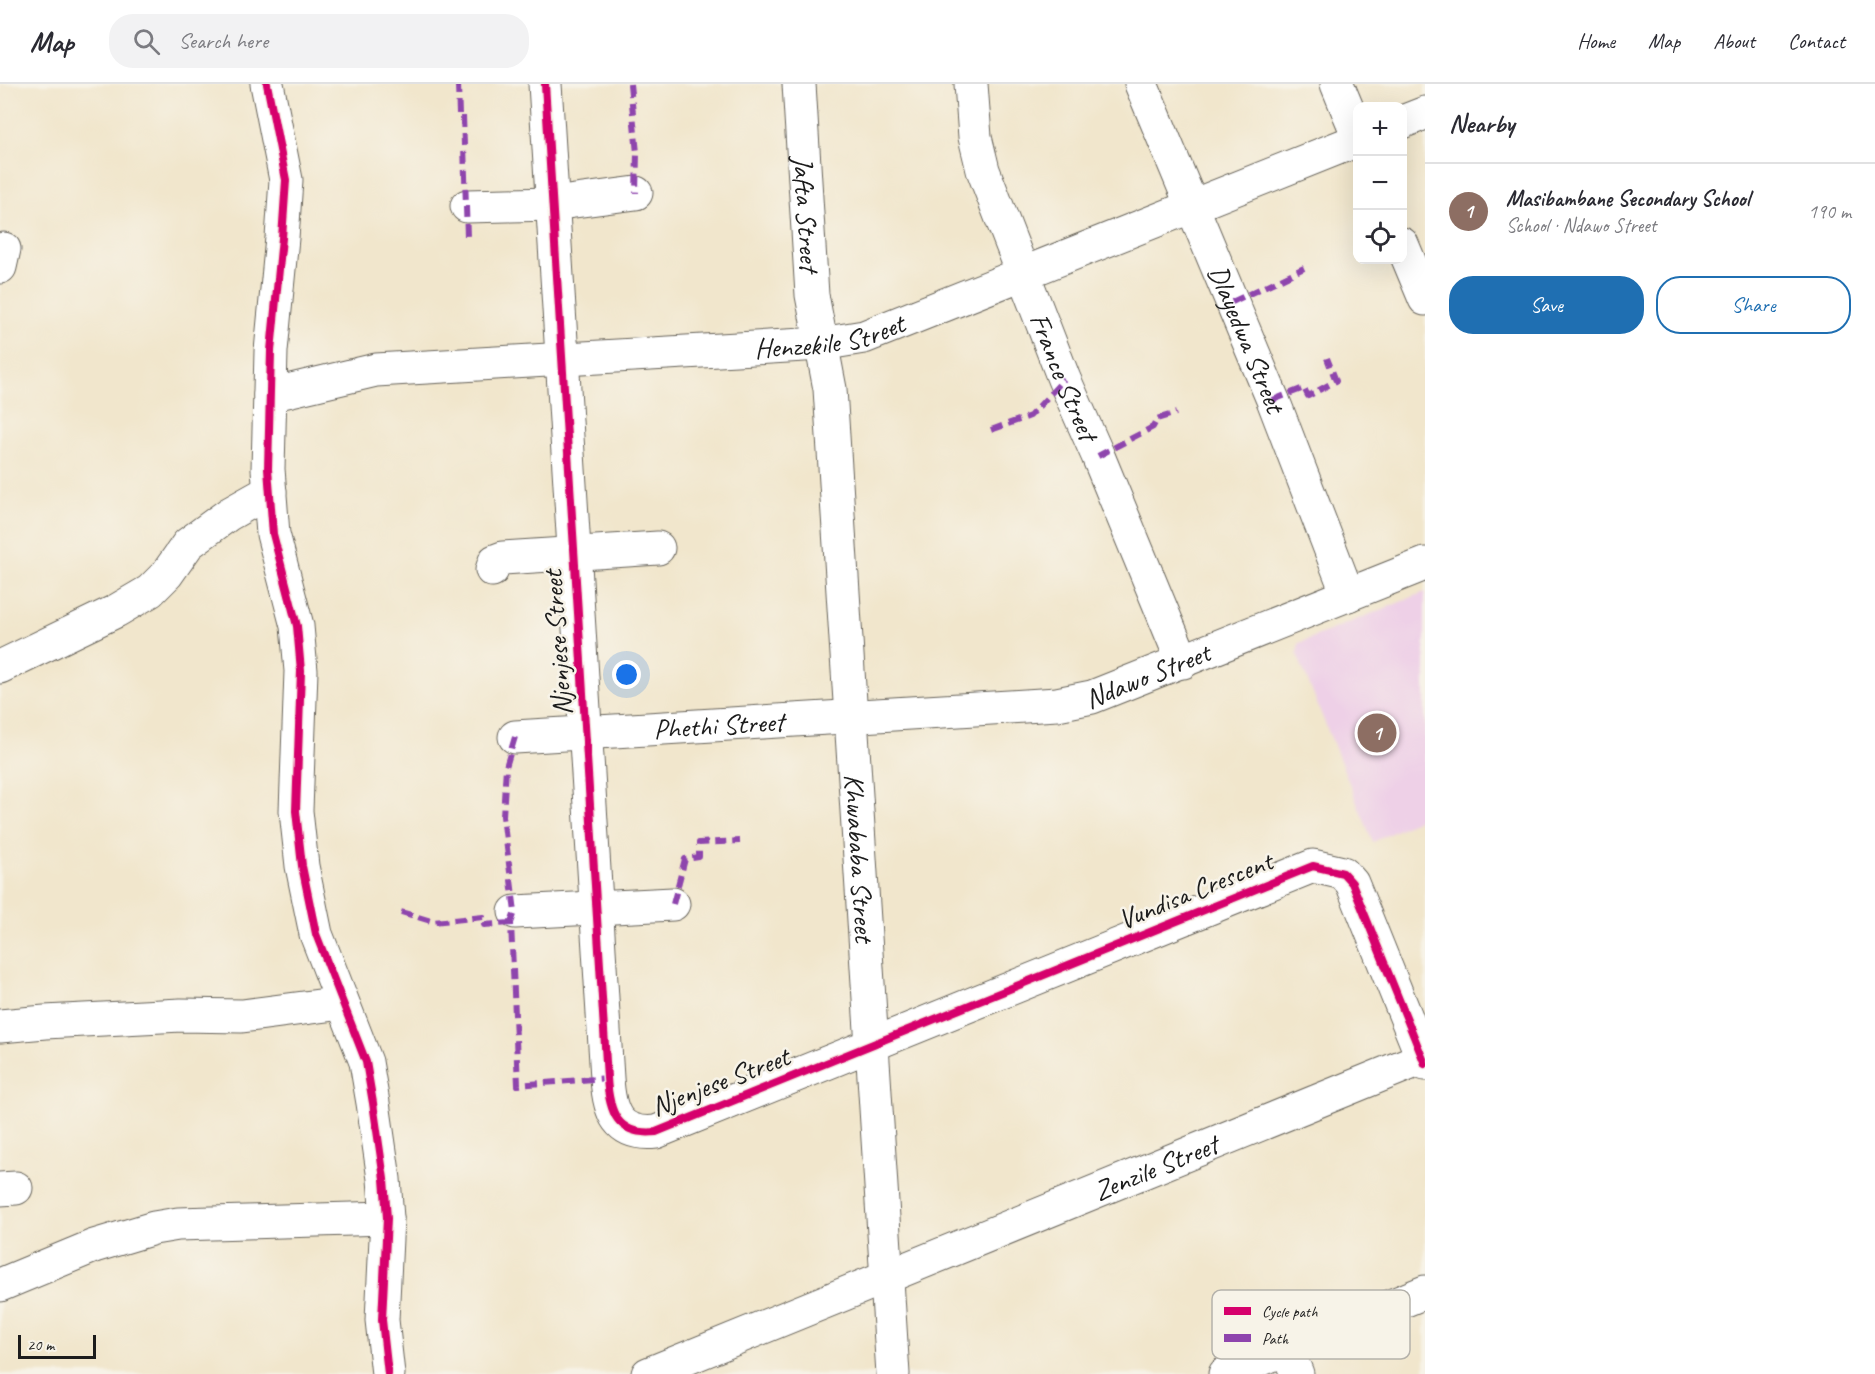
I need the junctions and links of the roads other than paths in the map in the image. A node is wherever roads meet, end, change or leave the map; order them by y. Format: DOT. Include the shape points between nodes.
graph roads {
  1 [pos="267,84"];
  2 [pos="545,84"];
  3 [pos="799,84"];
  4 [pos="971,84"];
  5 [pos="1141,84"];
  6 [pos="1337,84"];
  7 [pos="1425,113"];
  8 [pos="1407,120"];
  9 [pos="1353,123"];
  10 [pos="1353,142"];
  11 [pos="636,193"];
  12 [pos="552,204"];
  13 [pos="467,206"];
  14 [pos="1191,206"];
  15 [pos="1407,256"];
  16 [pos="1022,274"];
  17 [pos="1425,299"];
  18 [pos="821,344"];
  19 [pos="562,359"];
  20 [pos="270,395"];
  21 [pos="270,491"];
  22 [pos="658,548"];
  23 [pos="574,554"];
  24 [pos="1425,564"];
  25 [pos="492,570"];
  26 [pos="1348,595"];
  27 [pos="1183,662"];
  28 [pos="0,667"];
  29 [pos="851,717"];
  30 [pos="585,733"];
  31 [pos="515,737"];
  32 [pos="673,904"];
  33 [pos="596,908"];
  34 [pos="514,912"];
  35 [pos="342,1003"];
  36 [pos="0,1026"];
  37 [pos="872,1045"];
  38 [pos="1424,1061"];
  39 [pos="387,1218"];
  40 [pos="888,1277"];
  41 [pos="0,1285"];
  42 [pos="1425,1292"];
  43 [pos="1410,1300"];
  44 [pos="1292,1361"];
  45 [pos="388,1374"];
  46 [pos="648,1374"];
  47 [pos="893,1374"];
  48 [pos="1225,1374"];
  1 -- 20 [label="street" via="286,180"];
  2 -- 12 [label="street, Njenjese Street"];
  3 -- 18 [label="street, Jafta Street" via="812,295"];
  4 -- 16 [label="street, France Street" via="977,150"];
  5 -- 14 [label="street, Dlayedwa Street"];
  6 -- 9 [label="street"];
  7 -- 8 [label="street"];
  10 -- 14 [label="street, Henzekile Street"];
  11 -- 12 [label="street"];
  12 -- 13 [label="street"];
  12 -- 19 [label="street, Njenjese Street"];
  14 -- 16 [label="street, Henzekile Street"];
  14 -- 26 [label="street, Dlayedwa Street" via="1274,400"];
  15 -- 17 [label="street"];
  16 -- 18 [label="street, Henzekile Street" via="864,337"];
  16 -- 27 [label="street, France Street"];
  18 -- 19 [label="street, Henzekile Street"];
  18 -- 29 [label="street, Khwababa Street" via="830,389"];
  19 -- 20 [label="street, Henzekile Street" via="376,370"];
  19 -- 23 [label="street, Njenjese Street"];
  20 -- 21 [label="street"];
  21 -- 28 [label="street" via="188,544 150,591"];
  21 -- 35 [label="street" via="273,534 297,626 301,671 296,811 302,866 316,934"];
  22 -- 23 [label="street, Njenjese Street"];
  23 -- 25 [label="street, Njenjese Street" via="503,558 495,561"];
  23 -- 30 [label="street, Njenjese Street"];
  24 -- 26 [label="street, Ndawo Street"];
  26 -- 27 [label="street, Ndawo Street"];
  27 -- 29 [label="street, Ndawo Street" via="1092,698 1057,704"];
  29 -- 30 [label="street, Phethi Street"];
  29 -- 37 [label="street, Khwababa Street"];
  30 -- 31 [label="street, Njenjese Street"];
  30 -- 33 [label="street, Njenjese Street"];
  32 -- 33 [label="street"];
  33 -- 34 [label="street"];
  33 -- 37 [label="street, Njenjese Street" via="608,1098 616,1118 634,1131 656,1132"];
  35 -- 36 [label="street" via="242,1017 181,1015"];
  35 -- 39 [label="street" via="366,1062"];
  37 -- 38 [label="street, Vundisa Crescent" via="1313,866 1343,873 1352,883"];
  37 -- 40 [label="street, Khwababa Street"];
  38 -- 40 [label="street, Zenzile Street"];
  39 -- 41 [label="street" via="177,1224 94,1246"];
  39 -- 45 [label="street" via="382,1320"];
  40 -- 46 [label="street, Zenzile Street"];
  40 -- 47 [label="street, Khwababa Street"];
  42 -- 43 [label="street"];
  44 -- 48 [label="street"];
}
